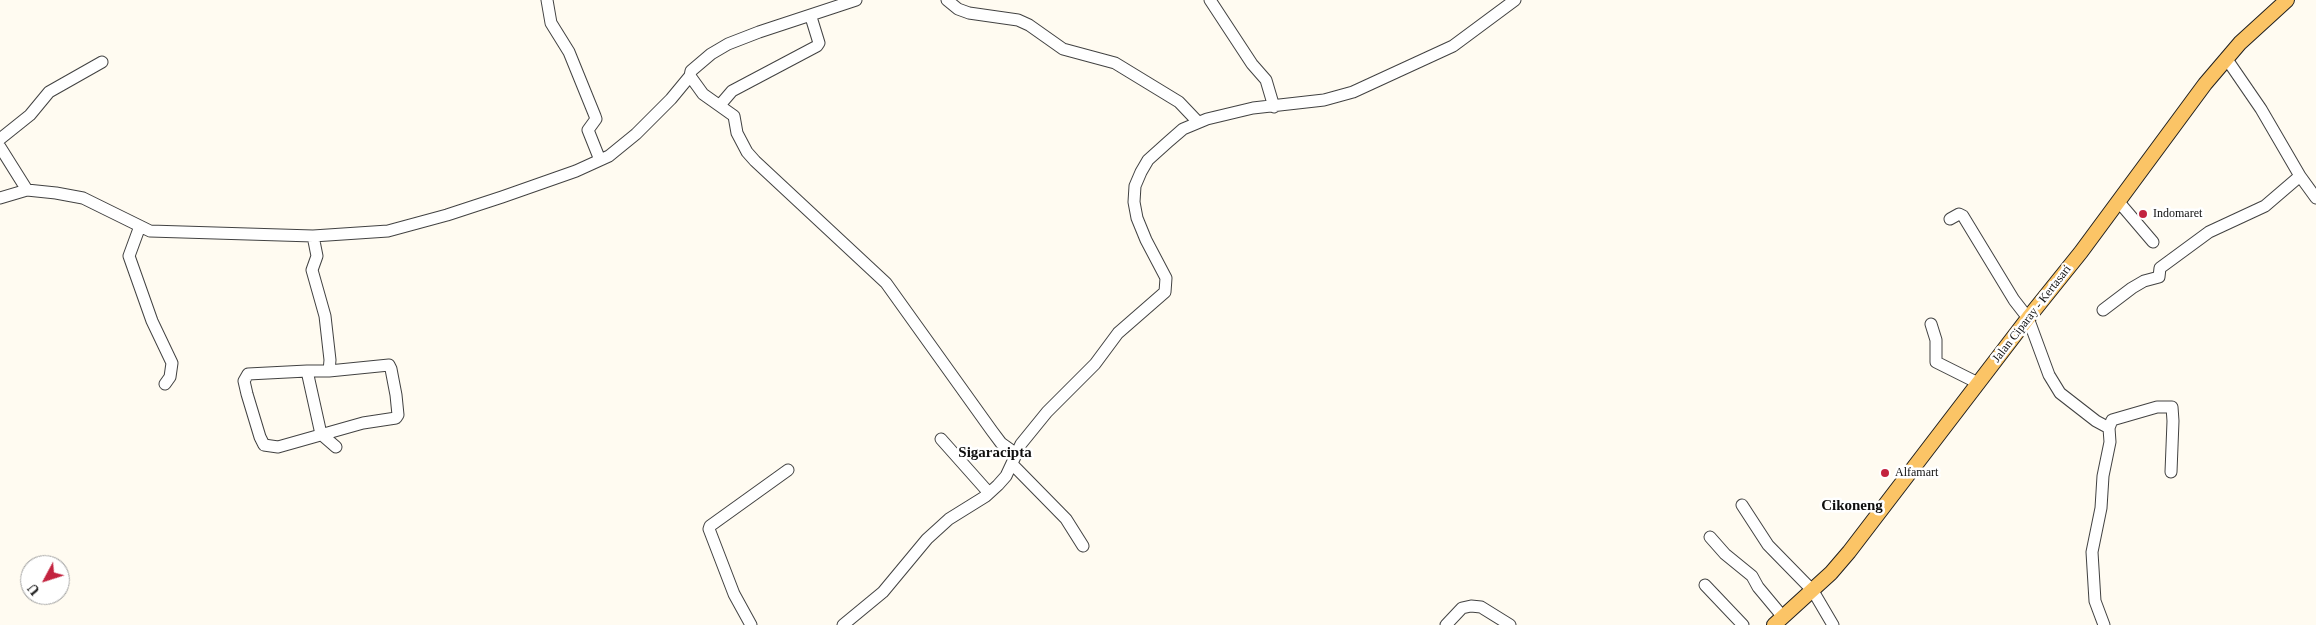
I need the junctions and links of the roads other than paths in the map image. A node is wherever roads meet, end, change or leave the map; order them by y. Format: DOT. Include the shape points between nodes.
graph roads {
  1 [pos="547,0"];
  2 [pos="856,0"];
  3 [pos="947,0"];
  4 [pos="1210,0"];
  5 [pos="1515,0"];
  6 [pos="2287,0"];
  7 [pos="811,17"];
  8 [pos="2226,58"];
  9 [pos="102,62"];
  10 [pos="690,76"];
  11 [pos="720,104"];
  12 [pos="1274,107"];
  13 [pos="1198,122"];
  14 [pos="0,139"];
  15 [pos="0,147"];
  16 [pos="600,160"];
  17 [pos="2300,176"];
  18 [pos="27,190"];
  19 [pos="0,198"];
  20 [pos="2316,198"];
  21 [pos="2118,201"];
  22 [pos="1950,219"];
  23 [pos="140,226"];
  24 [pos="313,236"];
  25 [pos="2153,242"];
  26 [pos="2102,310"];
  27 [pos="2028,318"];
  28 [pos="1931,324"];
  29 [pos="307,371"];
  30 [pos="329,371"];
  31 [pos="1978,383"];
  32 [pos="166,384"];
  33 [pos="2110,428"];
  34 [pos="321,434"];
  35 [pos="941,439"];
  36 [pos="336,447"];
  37 [pos="1014,458"];
  38 [pos="788,470"];
  39 [pos="2171,472"];
  40 [pos="989,493"];
  41 [pos="1742,505"];
  42 [pos="1710,537"];
  43 [pos="1083,546"];
  44 [pos="1704,585"];
  45 [pos="1812,590"];
  46 [pos="1779,621"];
  47 [pos="751,625"];
  48 [pos="843,625"];
  49 [pos="1446,625"];
  50 [pos="1510,625"];
  51 [pos="1743,625"];
  52 [pos="1833,625"];
  53 [pos="2104,625"];
  1 -- 16 [label="street" via="551,23 569,52 596,119 588,130"];
  2 -- 7 [label="street"];
  3 -- 13 [label="street" via="970,13 1018,20 1063,49 1115,62 1179,102"];
  4 -- 12 [label="street" via="1266,80"];
  5 -- 12 [label="street" via="1452,46 1410,67 1353,92"];
  6 -- 8 [label="main road, Jalan Ciparay - Kertasari"];
  7 -- 10 [label="street" via="728,44 711,54 691,71"];
  7 -- 11 [label="street" via="818,45 732,91"];
  8 -- 17 [label="street" via="2261,109"];
  8 -- 21 [label="main road, Jalan Ciparay - Kertasari"];
  9 -- 14 [label="street" via="49,92 30,115"];
  10 -- 11 [label="street" via="703,94"];
  10 -- 16 [label="street" via="636,134"];
  11 -- 37 [label="street" via="736,120 737,132 755,161 886,283"];
  12 -- 13 [label="street" via="1253,108"];
  13 -- 37 [label="street" via="1183,130 1148,160 1135,186 1137,218 1166,278 1165,292 1118,333 1096,364 1047,412"];
  15 -- 18 [label="street"];
  16 -- 24 [label="street" via="438,218 388,231"];
  17 -- 20 [label="street"];
  17 -- 26 [label="street" via="2265,206 2216,228 2160,268 2159,277 2144,281"];
  18 -- 19 [label="street"];
  18 -- 23 [label="street" via="40,189 83,198"];
  21 -- 25 [label="street"];
  21 -- 27 [label="main road, Jalan Ciparay - Kertasari"];
  22 -- 27 [label="street" via="1959,214 1963,216"];
  23 -- 24 [label="street" via="150,231"];
  23 -- 32 [label="street" via="128,256 152,321 172,363"];
  24 -- 30 [label="street" via="317,256 312,270 325,316"];
  27 -- 31 [label="main road, Jalan Ciparay - Kertasari"];
  27 -- 33 [label="street" via="2055,386 2073,405"];
  28 -- 31 [label="street" via="1936,340 1936,362"];
  29 -- 30 [label="street"];
  29 -- 34 [label="street"];
  29 -- 34 [label="street" via="248,374 244,381 264,445 278,448"];
  30 -- 34 [label="street" via="389,365 398,415"];
  31 -- 45 [label="main road, Jalan Ciparay - Kertasari" via="1849,552"];
  33 -- 39 [label="street" via="2115,418 2157,407 2172,407"];
  33 -- 53 [label="street" via="2101,508 2092,552 2095,600"];
  34 -- 36 [label="street"];
  35 -- 40 [label="street"];
  37 -- 40 [label="street" via="1006,476"];
  37 -- 43 [label="street" via="1066,519"];
  38 -- 47 [label="street" via="709,528 734,594"];
  40 -- 48 [label="street" via="926,539 883,592"];
  41 -- 45 [label="street" via="1768,544"];
  42 -- 46 [label="street" via="1752,576"];
  44 -- 51 [label="street"];
  45 -- 46 [label="main road, Jalan Ciparay - Kertasari"];
  45 -- 52 [label="street"];
  49 -- 50 [label="street" via="1462,608 1471,606 1481,607"];
}
